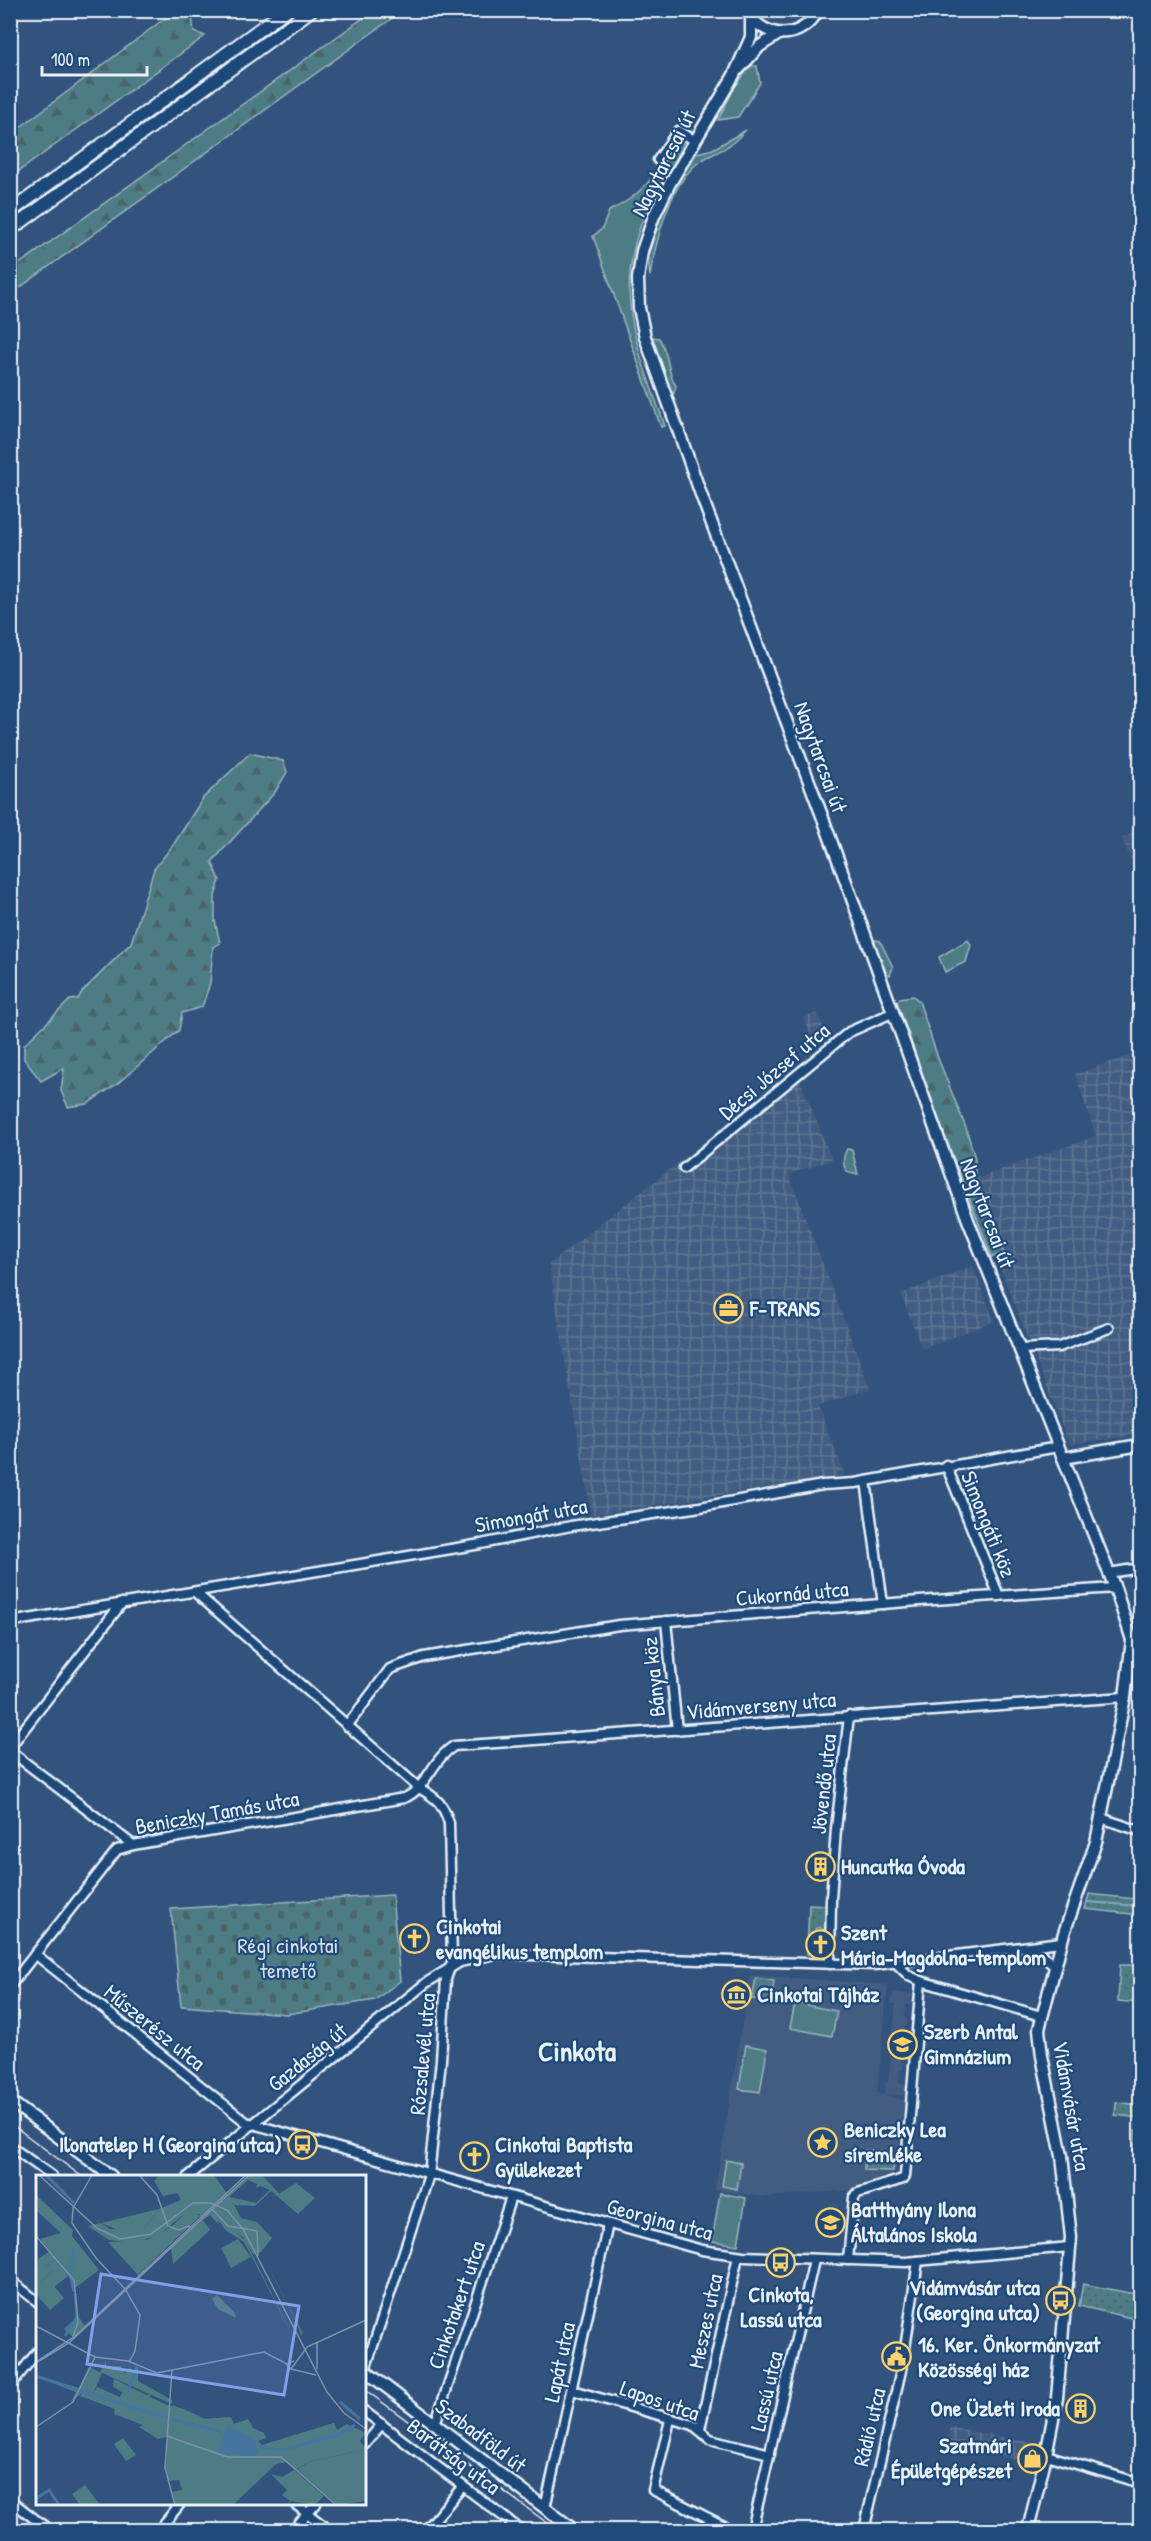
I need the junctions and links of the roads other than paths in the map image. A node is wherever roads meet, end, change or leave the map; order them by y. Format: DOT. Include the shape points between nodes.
graph roads {
  1 [pos="286,10"];
  2 [pos="311,10"];
  3 [pos="818,10"];
  4 [pos="749,14"];
  5 [pos="778,34"];
  6 [pos="734,75"];
  7 [pos="694,141"];
  8 [pos="658,160"];
  9 [pos="10,212"];
  10 [pos="10,230"];
  11 [pos="894,1012"];
  12 [pos="684,1168"];
  13 [pos="1109,1329"];
  14 [pos="1020,1348"];
  15 [pos="1140,1445"];
  16 [pos="1058,1447"];
  17 [pos="1063,1458"];
  18 [pos="946,1465"];
  19 [pos="866,1481"];
  20 [pos="1140,1568"];
  21 [pos="1109,1573"];
  22 [pos="1115,1588"];
  23 [pos="196,1593"];
  24 [pos="999,1596"];
  25 [pos="122,1603"];
  26 [pos="883,1604"];
  27 [pos="666,1621"];
  28 [pos="10,1622"];
  29 [pos="1125,1697"];
  30 [pos="849,1716"];
  31 [pos="347,1726"];
  32 [pos="677,1730"];
  33 [pos="10,1749"];
  34 [pos="419,1788"];
  35 [pos="1101,1818"];
  36 [pos="1140,1831"];
  37 [pos="133,1845"];
  38 [pos="1061,1942"];
  39 [pos="1025,1947"];
  40 [pos="35,1954"];
  41 [pos="896,1963"];
  42 [pos="830,1964"];
  43 [pos="450,1967"];
  44 [pos="1055,1967"];
  45 [pos="921,1982"];
  46 [pos="10,1986"];
  47 [pos="1041,2016"];
  48 [pos="10,2101"];
  49 [pos="253,2124"];
  50 [pos="10,2146"];
  51 [pos="51,2175"];
  52 [pos="110,2175"];
  53 [pos="190,2175"];
  54 [pos="429,2175"];
  55 [pos="511,2197"];
  56 [pos="608,2224"];
  57 [pos="1070,2247"];
  58 [pos="738,2256"];
  59 [pos="814,2260"];
  60 [pos="848,2260"];
  61 [pos="918,2261"];
  62 [pos="10,2280"];
  63 [pos="36,2300"];
  64 [pos="36,2354"];
  65 [pos="366,2367"];
  66 [pos="366,2371"];
  67 [pos="10,2386"];
  68 [pos="572,2390"];
  69 [pos="366,2412"];
  70 [pos="670,2420"];
  71 [pos="382,2424"];
  72 [pos="435,2424"];
  73 [pos="700,2429"];
  74 [pos="366,2443"];
  75 [pos="770,2454"];
  76 [pos="1046,2455"];
  77 [pos="1140,2483"];
  78 [pos="463,2486"];
  79 [pos="10,2500"];
  80 [pos="179,2505"];
  81 [pos="296,2505"];
  82 [pos="315,2505"];
  83 [pos="545,2508"];
  84 [pos="307,2513"];
  85 [pos="49,2530"];
  86 [pos="159,2530"];
  87 [pos="293,2530"];
  88 [pos="329,2530"];
  89 [pos="426,2530"];
  90 [pos="521,2530"];
  91 [pos="574,2530"];
  92 [pos="732,2530"];
  93 [pos="752,2530"];
  94 [pos="864,2530"];
  95 [pos="1028,2530"];
  1 -- 9 [label="highway"];
  2 -- 10 [label="highway"];
  3 -- 5 [label="main road, Nagytarcsai út" via="806,27"];
  4 -- 5 [label="main road, Nagytarcsai út" via="768,31"];
  4 -- 6 [label="main road, Nagytarcsai út" via="751,37"];
  5 -- 6 [label="main road, Nagytarcsai út" via="760,46"];
  6 -- 7 [label="main road, Nagytarcsai út"];
  7 -- 8 [label="street" via="678,131"];
  7 -- 11 [label="main road, Nagytarcsai út" via="654,216 642,250 638,279 645,338"];
  11 -- 12 [label="street, Décsi József utca" via="849,1032"];
  11 -- 14 [label="main road, Nagytarcsai út" via="968,1220"];
  13 -- 14 [label="street" via="1059,1347"];
  14 -- 16 [label="main road, Nagytarcsai út"];
  15 -- 17 [label="main road"];
  16 -- 17 [label="main road, Nagytarcsai út"];
  16 -- 18 [label="street, Simongát utca"];
  17 -- 21 [label="main road, Vidámvásár utca"];
  18 -- 19 [label="street, Simongát utca"];
  18 -- 24 [label="street, Simongáti köz"];
  19 -- 23 [label="street, Simongát utca" via="571,1526"];
  19 -- 26 [label="street"];
  20 -- 21 [label="street"];
  21 -- 22 [label="main road, Vidámvásár utca"];
  22 -- 24 [label="street, Cukornád utca"];
  22 -- 29 [label="main road, Vidámvásár utca" via="1132,1640"];
  23 -- 25 [label="street, Simongát utca"];
  23 -- 31 [label="street, Rózsalevél utca"];
  24 -- 26 [label="street, Cukornád utca"];
  25 -- 28 [label="street, Simongát utca"];
  25 -- 33 [label="street"];
  26 -- 27 [label="street, Cukornád utca"];
  27 -- 31 [label="street, Cukornád utca" via="424,1657 390,1669"];
  27 -- 32 [label="street, Bánya köz"];
  29 -- 30 [label="street, Vidámverseny utca"];
  29 -- 35 [label="main road, Vidámvásár utca"];
  30 -- 32 [label="street, Vidámverseny utca"];
  30 -- 42 [label="street, Jövendő utca" via="836,1829"];
  31 -- 34 [label="street, Rózsalevél utca"];
  32 -- 34 [label="street, Vidámverseny utca" via="454,1746"];
  33 -- 37 [label="street"];
  34 -- 37 [label="street, Beniczky Tamás utca" via="404,1798"];
  34 -- 43 [label="street, Rózsalevél utca" via="444,1807 449,1823"];
  35 -- 36 [label="street"];
  35 -- 38 [label="main road, Vidámvásár utca" via="1091,1860"];
  37 -- 40 [label="street, Beniczky Tamás utca" via="117,1850"];
  38 -- 39 [label="street, Gazdaság út"];
  38 -- 44 [label="main road, Vidámvásár utca"];
  39 -- 41 [label="street, Gazdaság út"];
  39 -- 44 [label="street" via="1041,1954"];
  40 -- 46 [label="street, Beniczky Tamás utca"];
  40 -- 49 [label="street, Műszerész utca"];
  41 -- 42 [label="street, Gazdaság út"];
  41 -- 45 [label="street"];
  42 -- 43 [label="street, Gazdaság út" via="508,1954 474,1958"];
  43 -- 49 [label="street, Gazdaság út"];
  43 -- 54 [label="street, Rózsalevél utca"];
  44 -- 47 [label="main road, Vidámvásár utca"];
  45 -- 47 [label="street"];
  45 -- 60 [label="street" via="905,2176 858,2193 854,2198"];
  47 -- 57 [label="main road, Vidámvásár utca" via="1040,2043 1062,2156"];
  48 -- 52 [label="main road"];
  49 -- 53 [label="street, Gazdaság út"];
  49 -- 54 [label="street, Georgina utca"];
  50 -- 51 [label="street"];
  54 -- 55 [label="street, Georgina utca"];
  54 -- 65 [label="street, Rózsalevél utca"];
  55 -- 56 [label="street, Georgina utca"];
  55 -- 72 [label="street, Cinkotakert utca"];
  56 -- 58 [label="street, Georgina utca"];
  56 -- 68 [label="street, Lapát utca"];
  57 -- 61 [label="street, Georgina utca"];
  57 -- 76 [label="main road, Vidámvásár utca" via="1061,2361"];
  58 -- 59 [label="street, Georgina utca"];
  58 -- 73 [label="street, Meszes utca"];
  59 -- 60 [label="street, Georgina utca"];
  59 -- 75 [label="street, Lassú utca"];
  60 -- 61 [label="street, Georgina utca"];
  61 -- 94 [label="street, Rádió utca" via="903,2362"];
  62 -- 63 [label="street"];
  64 -- 67 [label="street"];
  66 -- 72 [label="main road, Szabadföld út"];
  68 -- 70 [label="street, Lapos utca"];
  68 -- 83 [label="street, Lapát utca"];
  69 -- 71 [label="street, Barátság utca"];
  70 -- 73 [label="street, Lapos utca"];
  70 -- 92 [label="street" via="653,2490"];
  71 -- 74 [label="street"];
  71 -- 78 [label="street, Barátság utca"];
  72 -- 83 [label="main road, Szabadföld út"];
  73 -- 75 [label="street, Lapos utca" via="710,2439"];
  75 -- 93 [label="street, Lassú utca"];
  76 -- 77 [label="street"];
  76 -- 95 [label="main road, Vidámvásár utca"];
  78 -- 89 [label="street"];
  78 -- 90 [label="street, Barátság utca"];
  79 -- 85 [label="street"];
  80 -- 86 [label="street"];
  81 -- 84 [label="street"];
  82 -- 84 [label="street"];
  83 -- 91 [label="main road, Szabadföld út"];
  84 -- 87 [label="street"];
  84 -- 88 [label="street"];
}
